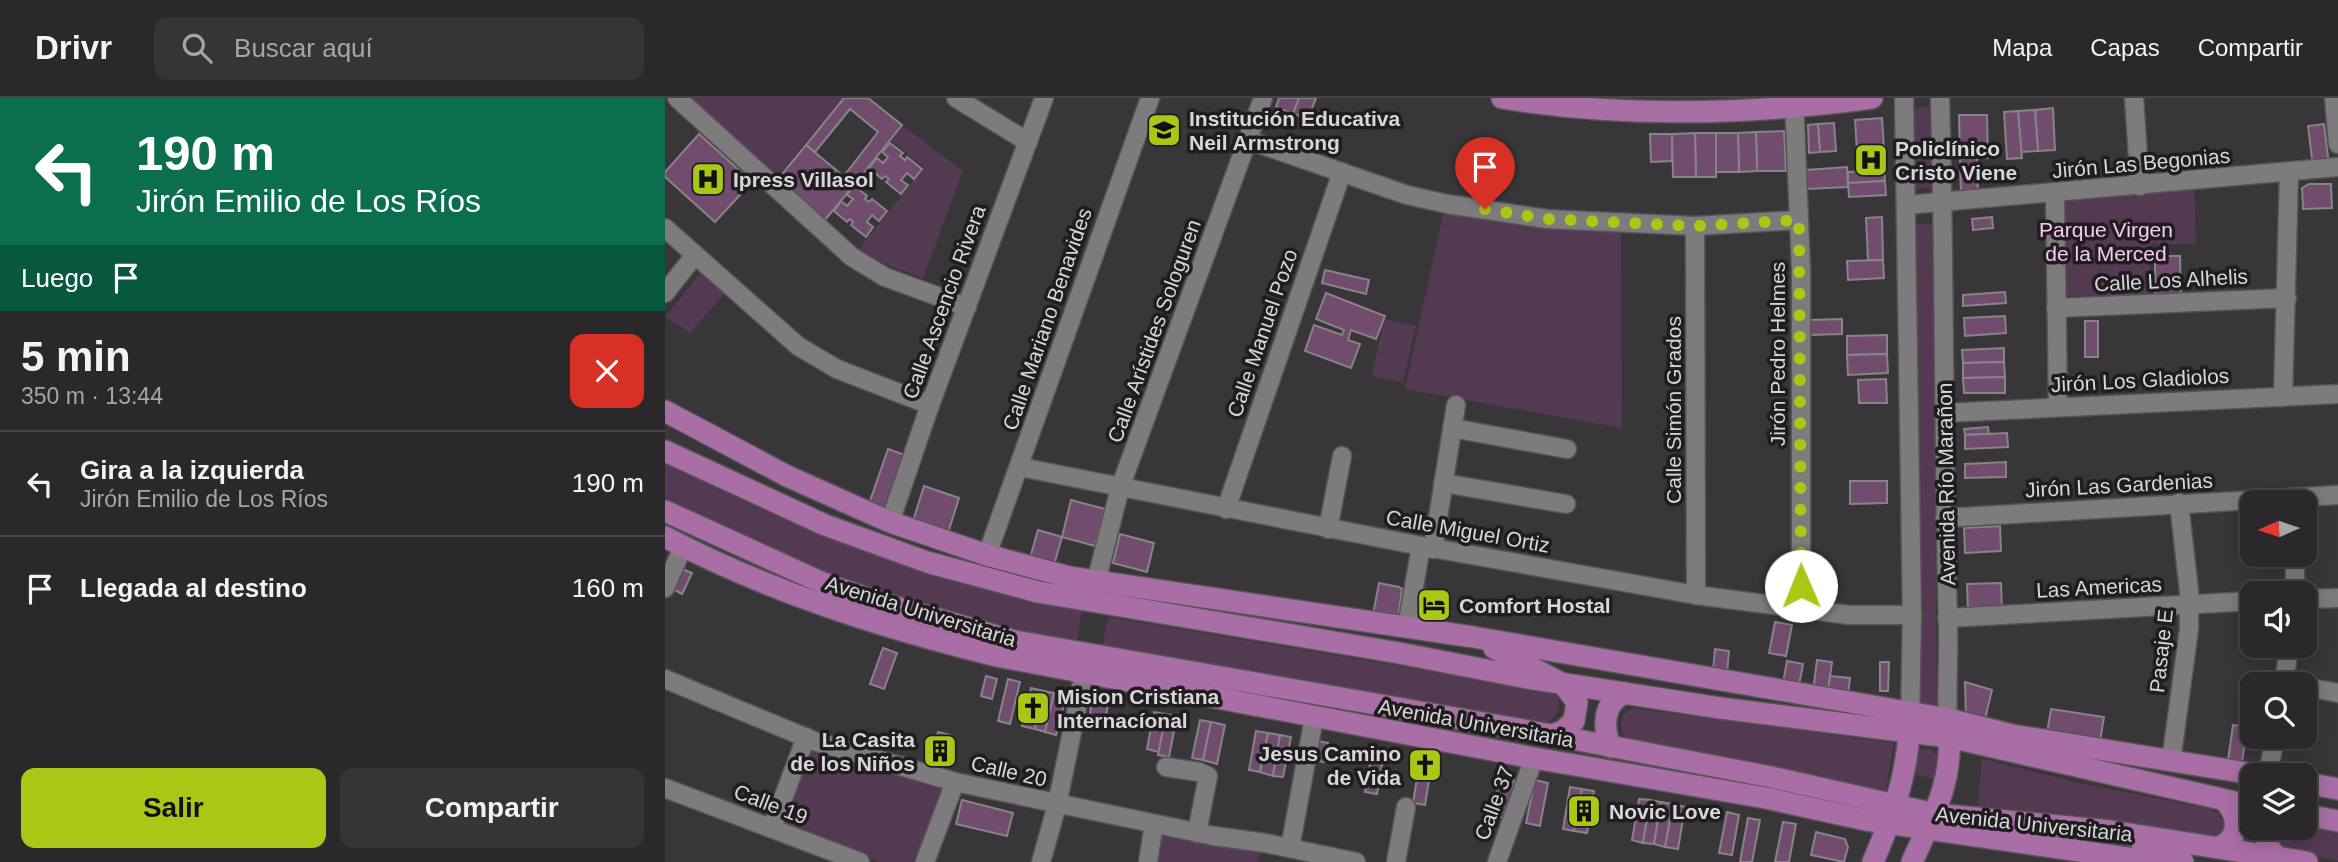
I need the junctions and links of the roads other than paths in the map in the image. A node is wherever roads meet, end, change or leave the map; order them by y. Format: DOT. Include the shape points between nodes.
graph roads {
  1 [pos="677,98"];
  2 [pos="956,98"];
  3 [pos="1044,98"];
  4 [pos="1150,98"];
  5 [pos="1263,98"];
  6 [pos="1502,98"];
  7 [pos="1872,98"];
  8 [pos="1904,98"];
  9 [pos="1940,98"];
  10 [pos="2134,98"];
  11 [pos="2334,98"];
  12 [pos="1794,103"];
  13 [pos="1248,139"];
  14 [pos="1028,142"];
  15 [pos="2338,144"];
  16 [pos="2338,167"];
  17 [pos="1342,172"];
  18 [pos="2289,173"];
  19 [pos="2140,186"];
  20 [pos="2055,194"];
  21 [pos="1943,202"];
  22 [pos="1906,205"];
  23 [pos="1799,220"];
  24 [pos="1695,226"];
  25 [pos="665,228"];
  26 [pos="695,255"];
  27 [pos="665,293"];
  28 [pos="2287,298"];
  29 [pos="967,307"];
  30 [pos="2056,308"];
  31 [pos="2338,394"];
  32 [pos="2283,397"];
  33 [pos="930,405"];
  34 [pos="1456,405"];
  35 [pos="2058,407"];
  36 [pos="665,411"];
  37 [pos="1944,413"];
  38 [pos="1452,428"];
  39 [pos="1567,449"];
  40 [pos="665,451"];
  41 [pos="1342,456"];
  42 [pos="1020,467"];
  43 [pos="1443,483"];
  44 [pos="1120,488"];
  45 [pos="2338,495"];
  46 [pos="2317,497"];
  47 [pos="2240,501"];
  48 [pos="2179,503"];
  49 [pos="1566,504"];
  50 [pos="1226,509"];
  51 [pos="665,511"];
  52 [pos="1945,518"];
  53 [pos="890,522"];
  54 [pos="1328,529"];
  55 [pos="674,542"];
  56 [pos="1427,547"];
  57 [pos="987,555"];
  58 [pos="1096,582"];
  59 [pos="665,588"];
  60 [pos="1696,595"];
  61 [pos="2338,598"];
  62 [pos="2317,599"];
  63 [pos="2240,602"];
  64 [pos="2190,605"];
  65 [pos="1801,610"];
  66 [pos="1912,615"];
  67 [pos="1947,618"];
  68 [pos="1407,627"];
  69 [pos="1473,637"];
  70 [pos="1084,674"];
  71 [pos="665,678"];
  72 [pos="1563,684"];
  73 [pos="2317,689"];
  74 [pos="1625,693"];
  75 [pos="2338,693"];
  76 [pos="1314,718"];
  77 [pos="1910,722"];
  78 [pos="1948,728"];
  79 [pos="1552,735"];
  80 [pos="806,737"];
  81 [pos="1611,747"];
  82 [pos="2100,750"];
  83 [pos="1534,758"];
  84 [pos="2171,762"];
  85 [pos="1166,767"];
  86 [pos="2097,771"];
  87 [pos="2240,772"];
  88 [pos="955,782"];
  89 [pos="2317,785"];
  90 [pos="665,788"];
  91 [pos="1769,788"];
  92 [pos="2338,789"];
  93 [pos="2226,802"];
  94 [pos="2240,804"];
  95 [pos="1057,805"];
  96 [pos="1406,807"];
  97 [pos="1891,814"];
  98 [pos="2317,817"];
  99 [pos="1931,821"];
  100 [pos="2338,821"];
  101 [pos="1154,824"];
  102 [pos="772,828"];
  103 [pos="2111,831"];
  104 [pos="1197,833"];
  105 [pos="2267,840"];
  106 [pos="2219,847"];
  107 [pos="1290,848"];
  108 [pos="2245,857"];
  109 [pos="2277,857"];
  110 [pos="860,862"];
  111 [pos="925,862"];
  112 [pos="1041,862"];
  113 [pos="1148,862"];
  114 [pos="1356,862"];
  115 [pos="1396,862"];
  116 [pos="1497,862"];
  117 [pos="1873,862"];
  118 [pos="1912,862"];
  119 [pos="2155,862"];
  120 [pos="2183,862"];
  121 [pos="2307,862"];
  1 -- 29 [label="street" via="860,262 885,277"];
  2 -- 14 [label="street"];
  3 -- 14 [label="street, Calle Ascencio Rivera"];
  4 -- 42 [label="street, Calle Mariano Benavides"];
  5 -- 13 [label="street, Calle Arístides Sologuren"];
  6 -- 12 [label="main road" via="1642,112 1707,113"];
  7 -- 12 [label="main road"];
  8 -- 22 [label="street, Avenida Río Marañon"];
  9 -- 21 [label="street, Avenida Río Marañon"];
  10 -- 19 [label="street"];
  11 -- 15 [label="street"];
  12 -- 23 [label="street, Jirón Pedro Helmes"];
  13 -- 17 [label="street"];
  13 -- 44 [label="street, Calle Arístides Sologuren"];
  14 -- 29 [label="street, Calle Ascencio Rivera"];
  16 -- 18 [label="street, Jirón Las Begonias"];
  17 -- 24 [label="street" via="1407,195 1459,206 1547,219"];
  17 -- 50 [label="street, Calle Manuel Pozo"];
  18 -- 19 [label="street, Jirón Las Begonias"];
  18 -- 28 [label="street"];
  19 -- 20 [label="street, Jirón Las Begonias"];
  20 -- 21 [label="street, Jirón Las Begonias"];
  20 -- 30 [label="street"];
  21 -- 22 [label="street, Jirón Las Begonias"];
  21 -- 37 [label="street, Avenida Río Marañon"];
  22 -- 66 [label="street, Avenida Río Marañon"];
  23 -- 24 [label="street"];
  23 -- 65 [label="street, Jirón Pedro Helmes"];
  24 -- 60 [label="street, Calle Simón Grados"];
  25 -- 26 [label="street"];
  26 -- 27 [label="street"];
  26 -- 33 [label="street" via="798,346 837,369"];
  28 -- 30 [label="street, Calle Los Alhelis"];
  28 -- 32 [label="street"];
  29 -- 33 [label="street, Calle Ascencio Rivera"];
  30 -- 35 [label="street"];
  31 -- 32 [label="street, Jirón Los Gladiolos"];
  32 -- 35 [label="street, Jirón Los Gladiolos"];
  33 -- 53 [label="street, Calle Ascencio Rivera"];
  34 -- 38 [label="street"];
  35 -- 37 [label="street, Jirón Los Gladiolos"];
  36 -- 53 [label="main road" via="787,476"];
  37 -- 52 [label="street, Avenida Río Marañon"];
  38 -- 39 [label="street"];
  38 -- 43 [label="street"];
  40 -- 72 [label="main road" via="825,525 927,562 1038,592"];
  41 -- 54 [label="street"];
  42 -- 44 [label="street, Calle Miguel Ortiz"];
  42 -- 57 [label="street, Calle Mariano Benavides"];
  43 -- 49 [label="street"];
  43 -- 56 [label="street"];
  44 -- 50 [label="street, Calle Miguel Ortiz"];
  44 -- 58 [label="street, Calle Arístides Sologuren"];
  45 -- 46 [label="street, Jirón Las Gardenias"];
  47 -- 48 [label="street, Jirón Las Gardenias"];
  48 -- 52 [label="street, Jirón Las Gardenias"];
  48 -- 64 [label="street, Pasaje E"];
  50 -- 54 [label="street, Calle Miguel Ortiz"];
  51 -- 79 [label="main road, Avenida Universitaria" via="823,583 1016,641"];
  52 -- 67 [label="street, Avenida Río Marañon"];
  53 -- 57 [label="main road"];
  54 -- 56 [label="street, Calle Miguel Ortiz"];
  55 -- 59 [label="street"];
  55 -- 70 [label="main road, Avenida Universitaria" via="861,619 929,640"];
  56 -- 60 [label="street, Calle Miguel Ortiz"];
  56 -- 68 [label="street"];
  57 -- 58 [label="main road"];
  58 -- 68 [label="main road"];
  60 -- 65 [label="street, Calle Miguel Ortiz"];
  61 -- 62 [label="street"];
  63 -- 64 [label="street, Las Americas"];
  64 -- 67 [label="street, Las Americas"];
  64 -- 84 [label="street, Pasaje E"];
  65 -- 66 [label="street, Calle Miguel Ortiz"];
  66 -- 77 [label="street, Avenida Río Marañon"];
  67 -- 78 [label="street, Avenida Río Marañon"];
  68 -- 69 [label="main road"];
  69 -- 72 [label="main road"];
  69 -- 77 [label="main road"];
  70 -- 76 [label="main road, Avenida Universitaria"];
  70 -- 95 [label="street"];
  71 -- 80 [label="street, Calle 20"];
  72 -- 74 [label="main road"];
  72 -- 79 [label="main road" via="1577,702 1577,711 1574,721"];
  73 -- 75 [label="street"];
  74 -- 77 [label="main road" via="1720,708"];
  74 -- 81 [label="main road" via="1607,711 1605,735"];
  76 -- 83 [label="main road, Avenida Universitaria"];
  76 -- 107 [label="street"];
  77 -- 78 [label="main road"];
  77 -- 97 [label="main road, Avenida Río Marañon" via="1908,760"];
  78 -- 82 [label="main road"];
  78 -- 86 [label="main road"];
  78 -- 99 [label="main road, Avenida Río Marañon" via="1947,779"];
  79 -- 81 [label="main road, Avenida Universitaria"];
  80 -- 88 [label="street, Calle 20"];
  80 -- 102 [label="street"];
  81 -- 91 [label="main road, Avenida Universitaria"];
  82 -- 84 [label="main road"];
  82 -- 86 [label="main road"];
  83 -- 91 [label="main road, Avenida Universitaria"];
  83 -- 116 [label="street, Calle 37"];
  84 -- 87 [label="main road"];
  85 -- 104 [label="street" via="1208,776"];
  86 -- 93 [label="main road"];
  88 -- 95 [label="street, Calle 20"];
  88 -- 111 [label="street"];
  89 -- 92 [label="main road"];
  90 -- 102 [label="street, Calle 19"];
  91 -- 97 [label="main road, Avenida Universitaria"];
  93 -- 94 [label="main road"];
  93 -- 106 [label="main road" via="2233,810 2236,829 2232,839"];
  95 -- 101 [label="street, Calle 20"];
  95 -- 112 [label="street"];
  96 -- 115 [label="street"];
  97 -- 99 [label="main road, Avenida Universitaria"];
  97 -- 117 [label="main road, Avenida Río Marañon"];
  98 -- 100 [label="main road"];
  99 -- 103 [label="main road, Avenida Universitaria"];
  99 -- 118 [label="main road, Avenida Río Marañon"];
  99 -- 119 [label="main road, Avenida Universitaria"];
  101 -- 104 [label="street, Calle 20"];
  101 -- 113 [label="street"];
  102 -- 110 [label="street, Calle 19"];
  103 -- 106 [label="main road, Avenida Universitaria"];
  103 -- 120 [label="main road"];
  104 -- 107 [label="street, Calle 20"];
  105 -- 109 [label="main road"];
  106 -- 108 [label="main road, Avenida Universitaria"];
  107 -- 114 [label="street, Calle 20"];
  108 -- 109 [label="main road, Avenida Universitaria"];
  109 -- 121 [label="main road, Avenida Universitaria"];
}
